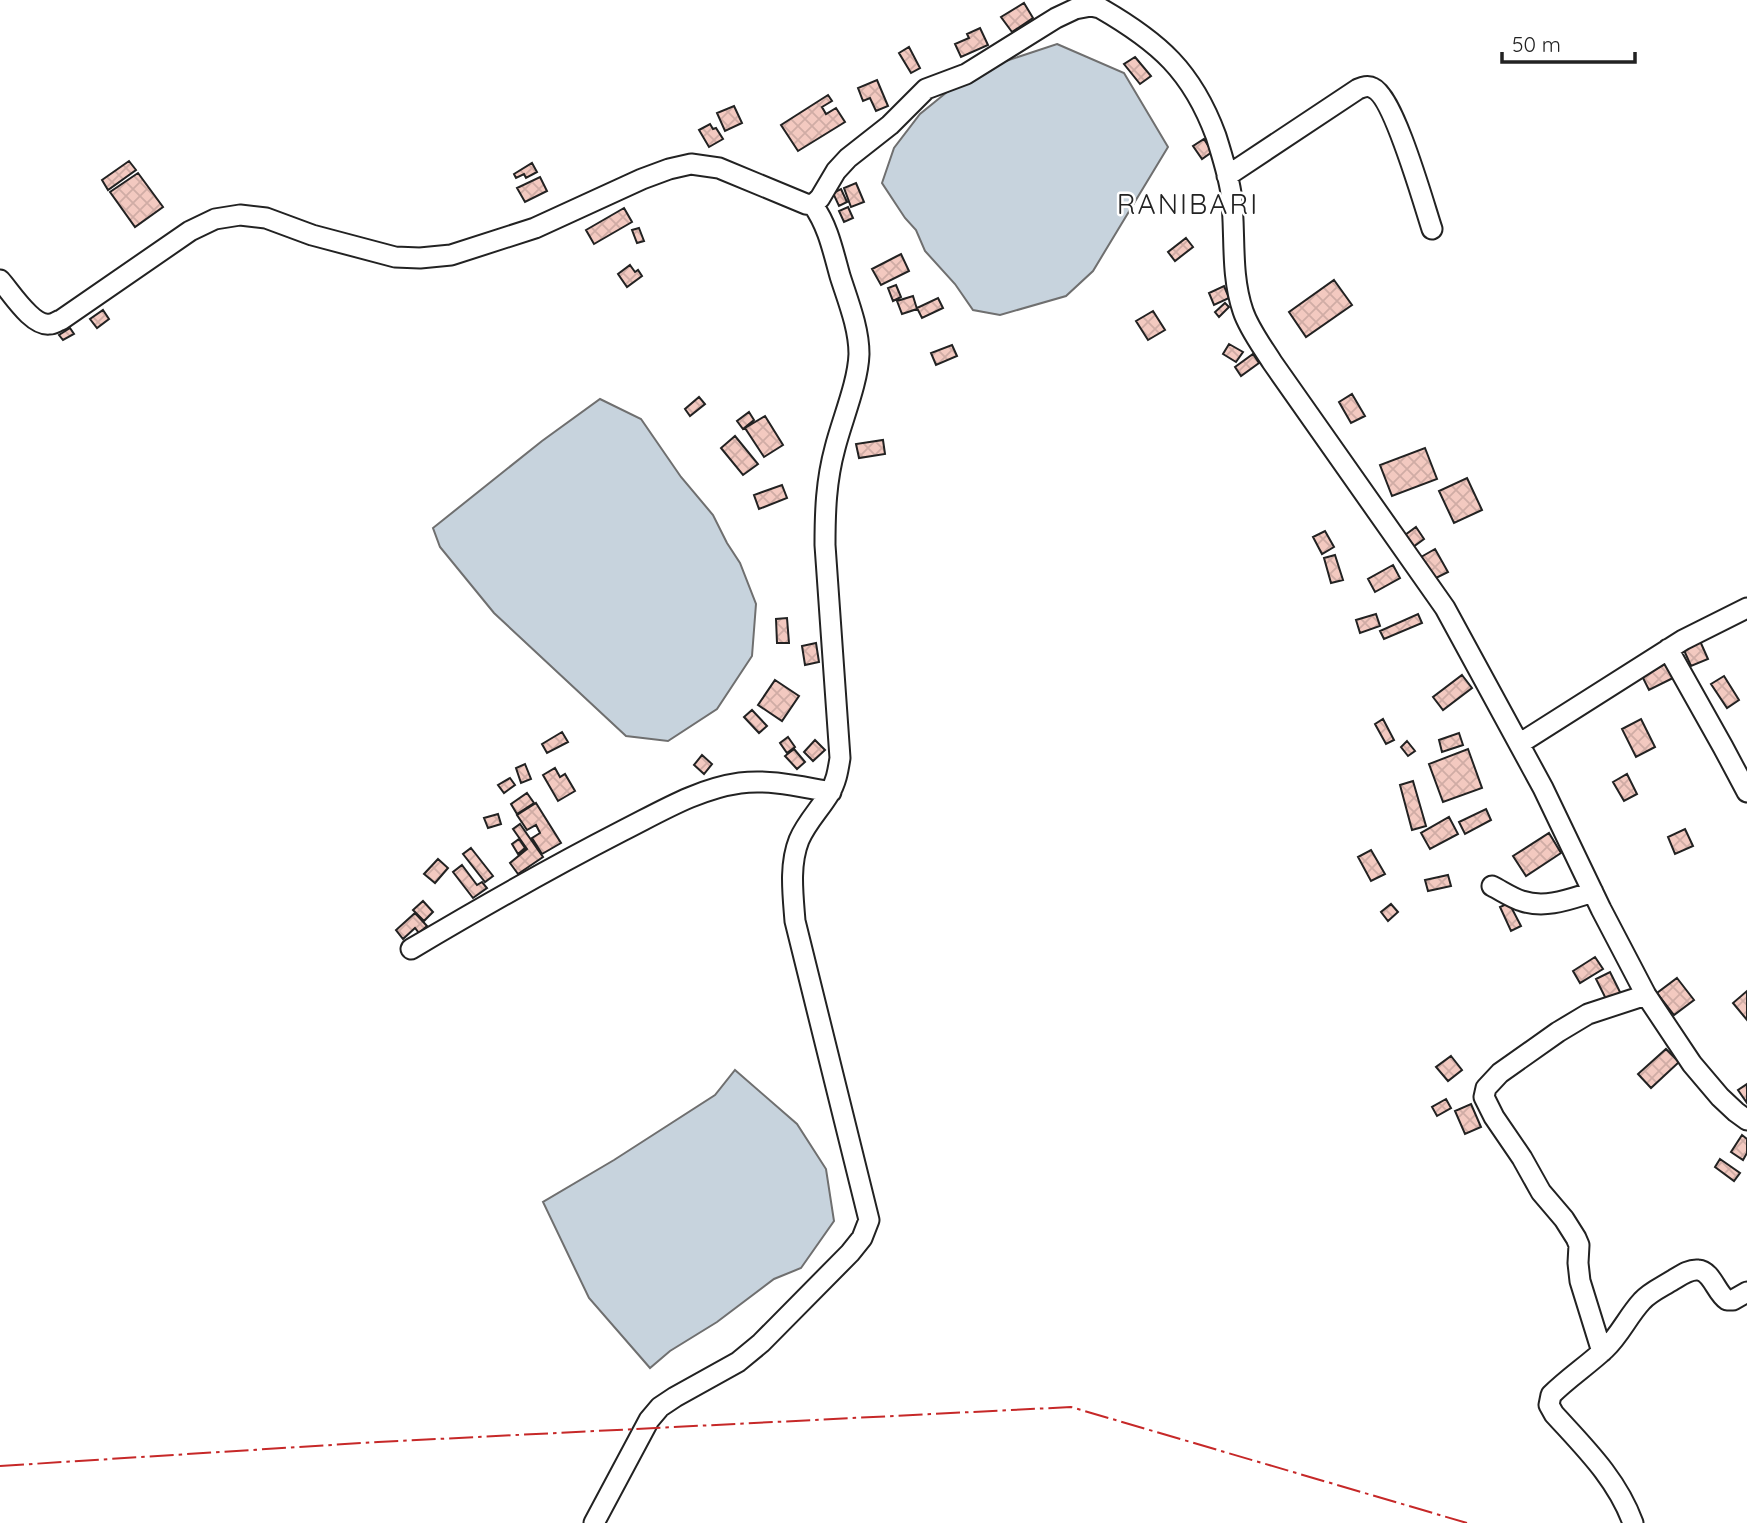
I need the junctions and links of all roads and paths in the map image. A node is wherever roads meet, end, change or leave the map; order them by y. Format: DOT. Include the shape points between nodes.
graph roads {
  1 [pos="1090,2"];
  2 [pos="1227,176"];
  3 [pos="813,205"];
  4 [pos="1432,229"];
  5 [pos="0,280"];
  6 [pos="1747,608"];
  7 [pos="1668,649"];
  8 [pos="1519,744"];
  9 [pos="831,792"];
  10 [pos="1746,792"];
  11 [pos="1492,886"];
  12 [pos="1593,892"];
  13 [pos="411,949"];
  14 [pos="1646,995"];
  15 [pos="1747,1120"];
  16 [pos="1747,1292"];
  17 [pos="1602,1352"];
  18 [pos="594,1523"];
  19 [pos="1633,1523"];
  1 -- 2 [label="street" via="1147,39 1183,73 1208,115"];
  1 -- 3 [label="street" via="966,74 926,89 848,158"];
  2 -- 4 [label="street" via="1357,89 1370,86 1383,98 1402,140"];
  2 -- 8 [label="street" via="1236,284 1251,329 1445,608"];
  3 -- 5 [label="street" via="719,168 691,164 642,179 535,228 451,255 395,257 266,218 240,215 215,219 50,324 39,323 28,314"];
  3 -- 9 [label="street" via="827,233 857,331 859,356 826,486 825,545 840,758"];
  6 -- 7 [label="street"];
  7 -- 8 [label="street"];
  7 -- 10 [label="street"];
  8 -- 12 [label="street"];
  9 -- 13 [label="street" via="774,783 709,790 582,852"];
  9 -- 18 [label="street" via="799,839 792,888 795,921 869,1220 850,1253 761,1343 738,1362 660,1407"];
  11 -- 12 [label="street" via="1536,905"];
  12 -- 14 [label="street"];
  14 -- 15 [label="street" via="1692,1064"];
  14 -- 17 [label="street" via="1588,1014 1500,1073 1486,1088 1494,1117 1576,1238 1580,1281"];
  16 -- 17 [label="street" via="1727,1300 1701,1270 1683,1274 1650,1294"];
  17 -- 19 [label="street" via="1551,1395 1549,1405 1613,1481"];
}
